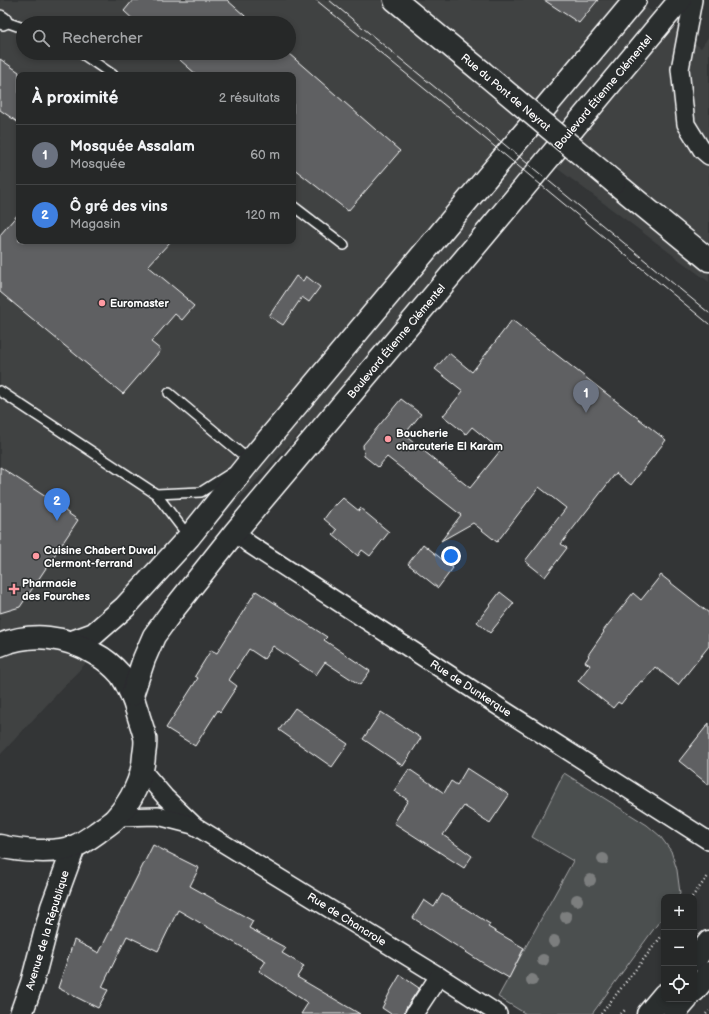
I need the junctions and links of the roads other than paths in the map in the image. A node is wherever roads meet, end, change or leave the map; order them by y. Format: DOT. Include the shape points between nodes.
graph roads {
  1 [pos="395,0"];
  2 [pos="635,0"];
  3 [pos="680,0"];
  4 [pos="693,0"];
  5 [pos="2,20"];
  6 [pos="16,25"];
  7 [pos="91,60"];
  8 [pos="109,72"];
  9 [pos="709,156"];
  10 [pos="296,208"];
  11 [pos="344,245"];
  12 [pos="709,260"];
  13 [pos="0,390"];
  14 [pos="169,393"];
  15 [pos="250,461"];
  16 [pos="156,494"];
  17 [pos="235,532"];
  18 [pos="189,537"];
  19 [pos="72,642"];
  20 [pos="0,645"];
  21 [pos="132,695"];
  22 [pos="142,770"];
  23 [pos="117,817"];
  24 [pos="195,826"];
  25 [pos="708,839"];
  26 [pos="0,847"];
  27 [pos="74,847"];
  28 [pos="709,942"];
  29 [pos="697,956"];
  30 [pos="709,973"];
  31 [pos="438,976"];
  32 [pos="697,987"];
  33 [pos="661,999"];
  34 [pos="684,1002"];
  35 [pos="21,1014"];
  36 [pos="414,1014"];
  37 [pos="498,1014"];
  38 [pos="648,1014"];
  39 [pos="674,1014"];
  1 -- 12 [label="main road, Rue du Pont de Neyrat, bridge"];
  2 -- 15 [label="main road"];
  3 -- 17 [label="main road, Boulevard Étienne Clémentel"];
  4 -- 9 [label="street" via="680,69 686,124 702,150"];
  5 -- 6 [label="lane"];
  7 -- 8 [label="lane"];
  10 -- 11 [label="lane"];
  13 -- 16 [label="lane"];
  14 -- 15 [label="lane"];
  15 -- 16 [label="lane" via="201,492"];
  15 -- 18 [label="main road"];
  16 -- 18 [label="lane"];
  17 -- 21 [label="main road, Boulevard Étienne Clémentel" via="154,636"];
  17 -- 25 [label="street, Rue de Dunkerque" via="249,544 504,710"];
  18 -- 19 [label="main road" via="125,607 94,634"];
  19 -- 20 [label="main road" via="50,637 25,638"];
  19 -- 21 [label="main road" via="105,660 120,674"];
  21 -- 22 [label="main road" via="145,738"];
  22 -- 23 [label="main road" via="131,798"];
  22 -- 24 [label="street, Rue de Chancrole"];
  23 -- 24 [label="street, Rue de Chancrole" via="158,816"];
  23 -- 27 [label="main road"];
  24 -- 31 [label="street, Rue de Chancrole"];
  26 -- 27 [label="main road" via="41,851"];
  27 -- 35 [label="main road, Avenue de la République" via="52,908"];
  28 -- 29 [label="main road"];
  30 -- 32 [label="main road"];
  31 -- 36 [label="street"];
  31 -- 37 [label="street, Rue de Chancrole"];
  33 -- 38 [label="main road"];
  34 -- 39 [label="main road"];
}
